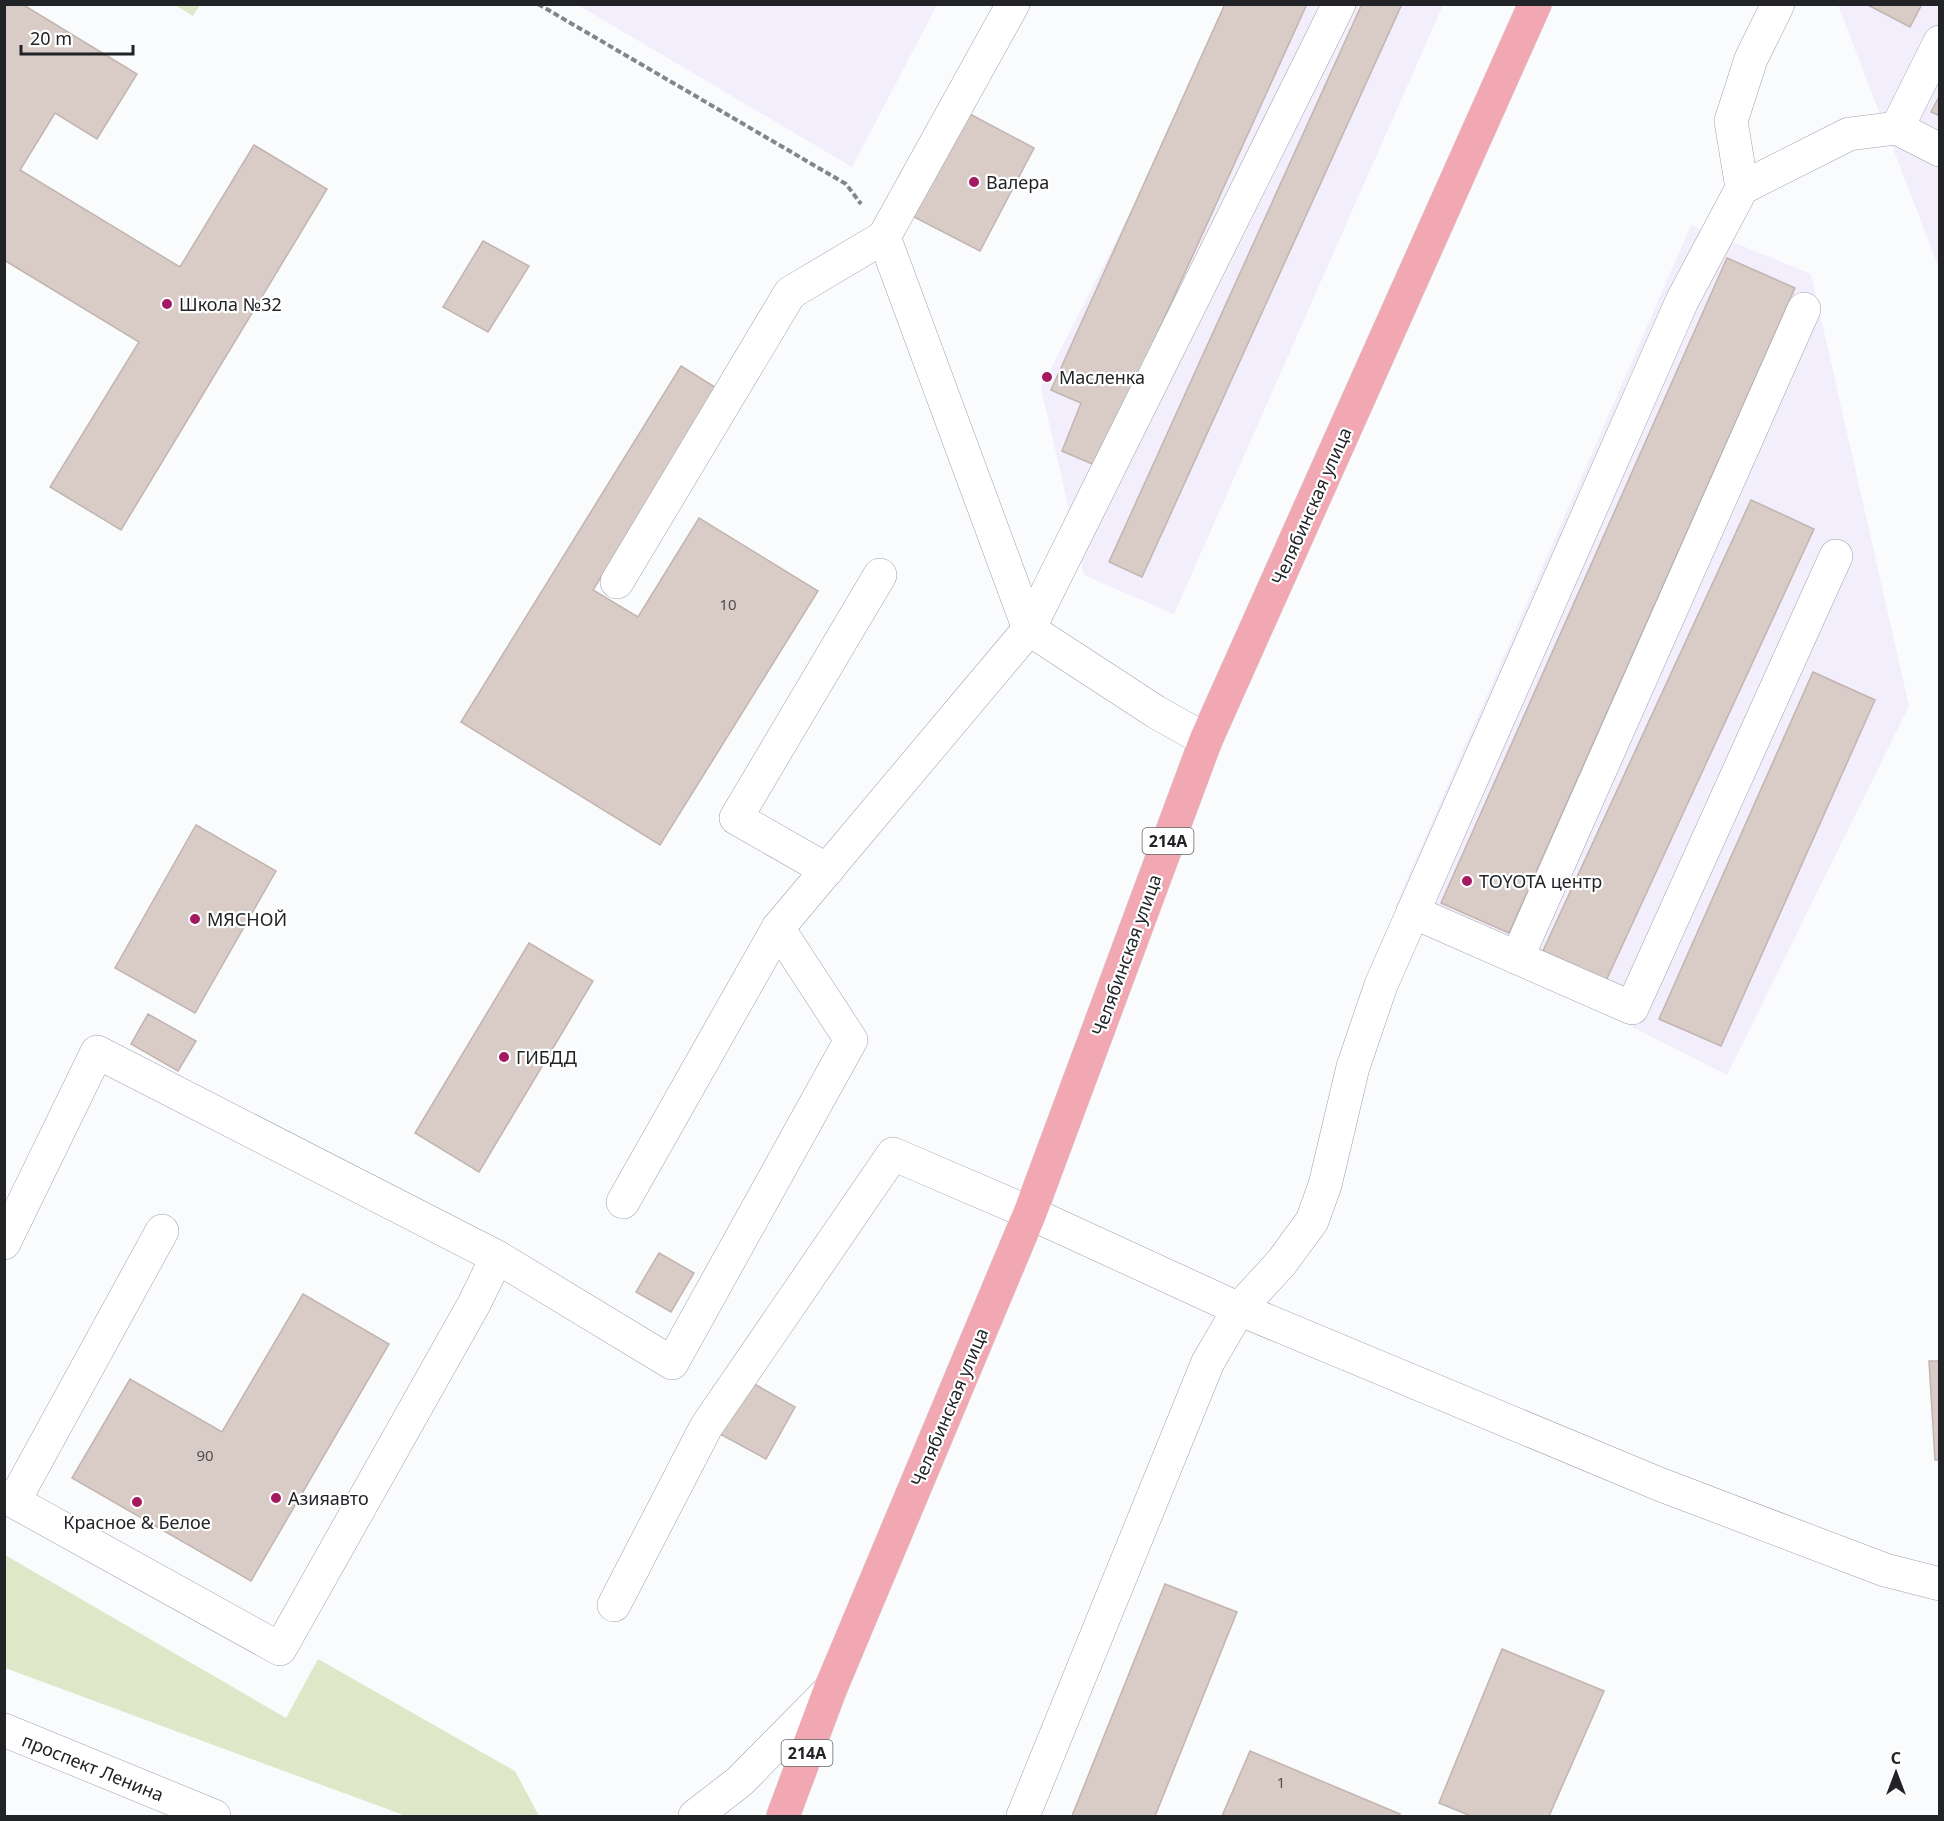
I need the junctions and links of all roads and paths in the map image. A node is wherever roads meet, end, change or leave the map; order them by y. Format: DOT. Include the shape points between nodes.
graph roads {
  1 [pos="538,4"];
  2 [pos="1013,4"];
  3 [pos="1339,4"];
  4 [pos="1535,4"];
  5 [pos="1778,4"];
  6 [pos="1940,42"];
  7 [pos="1897,128"];
  8 [pos="1940,150"];
  9 [pos="1742,188"];
  10 [pos="884,237"];
  11 [pos="1804,309"];
  12 [pos="1836,556"];
  13 [pos="880,575"];
  14 [pos="617,582"];
  15 [pos="1029,629"];
  16 [pos="1206,741"];
  17 [pos="827,870"];
  18 [pos="1413,912"];
  19 [pos="778,928"];
  20 [pos="1517,958"];
  21 [pos="623,1202"];
  22 [pos="1030,1213"];
  23 [pos="162,1231"];
  24 [pos="4,1243"];
  25 [pos="497,1257"];
  26 [pos="1239,1309"];
  27 [pos="9,1499"];
  28 [pos="1940,1584"];
  29 [pos="614,1605"];
  30 [pos="830,1690"];
  31 [pos="4,1730"];
  32 [pos="214,1816"];
  33 [pos="695,1816"];
  34 [pos="783,1816"];
  35 [pos="809,1816"];
  36 [pos="1023,1816"];
  1 -- 10 [label="path" via="846,184"];
  2 -- 10 [label="street"];
  3 -- 15 [label="street"];
  4 -- 16 [label="main road, Челябинская улица / 214А"];
  5 -- 9 [label="street" via="1751,59 1731,121"];
  6 -- 7 [label="street"];
  7 -- 8 [label="street"];
  7 -- 9 [label="street" via="1849,135"];
  9 -- 18 [label="street" via="1682,301"];
  10 -- 14 [label="street" via="789,292"];
  10 -- 15 [label="street"];
  11 -- 20 [label="street"];
  12 -- 20 [label="street" via="1632,1008"];
  13 -- 17 [label="street" via="736,818"];
  15 -- 16 [label="street"];
  15 -- 17 [label="street"];
  16 -- 22 [label="main road, Челябинская улица / 214А"];
  17 -- 19 [label="street"];
  18 -- 20 [label="street"];
  18 -- 26 [label="street" via="1381,985 1353,1066 1325,1185 1312,1221 1282,1262"];
  19 -- 21 [label="street"];
  19 -- 25 [label="street" via="850,1040 672,1363"];
  22 -- 26 [label="street"];
  22 -- 29 [label="street" via="893,1154 706,1427"];
  22 -- 30 [label="main road, Челябинская улица / 214А"];
  23 -- 27 [label="street"];
  24 -- 25 [label="street" via="97,1052"];
  25 -- 27 [label="street" via="280,1650"];
  26 -- 28 [label="street" via="1659,1484 1885,1570"];
  26 -- 36 [label="street" via="1208,1362"];
  30 -- 33 [label="street" via="739,1782"];
  30 -- 34 [label="main road, Челябинская улица / 214А"];
  30 -- 35 [label="main road"];
  31 -- 32 [label="street, проспект Ленина"];
}
